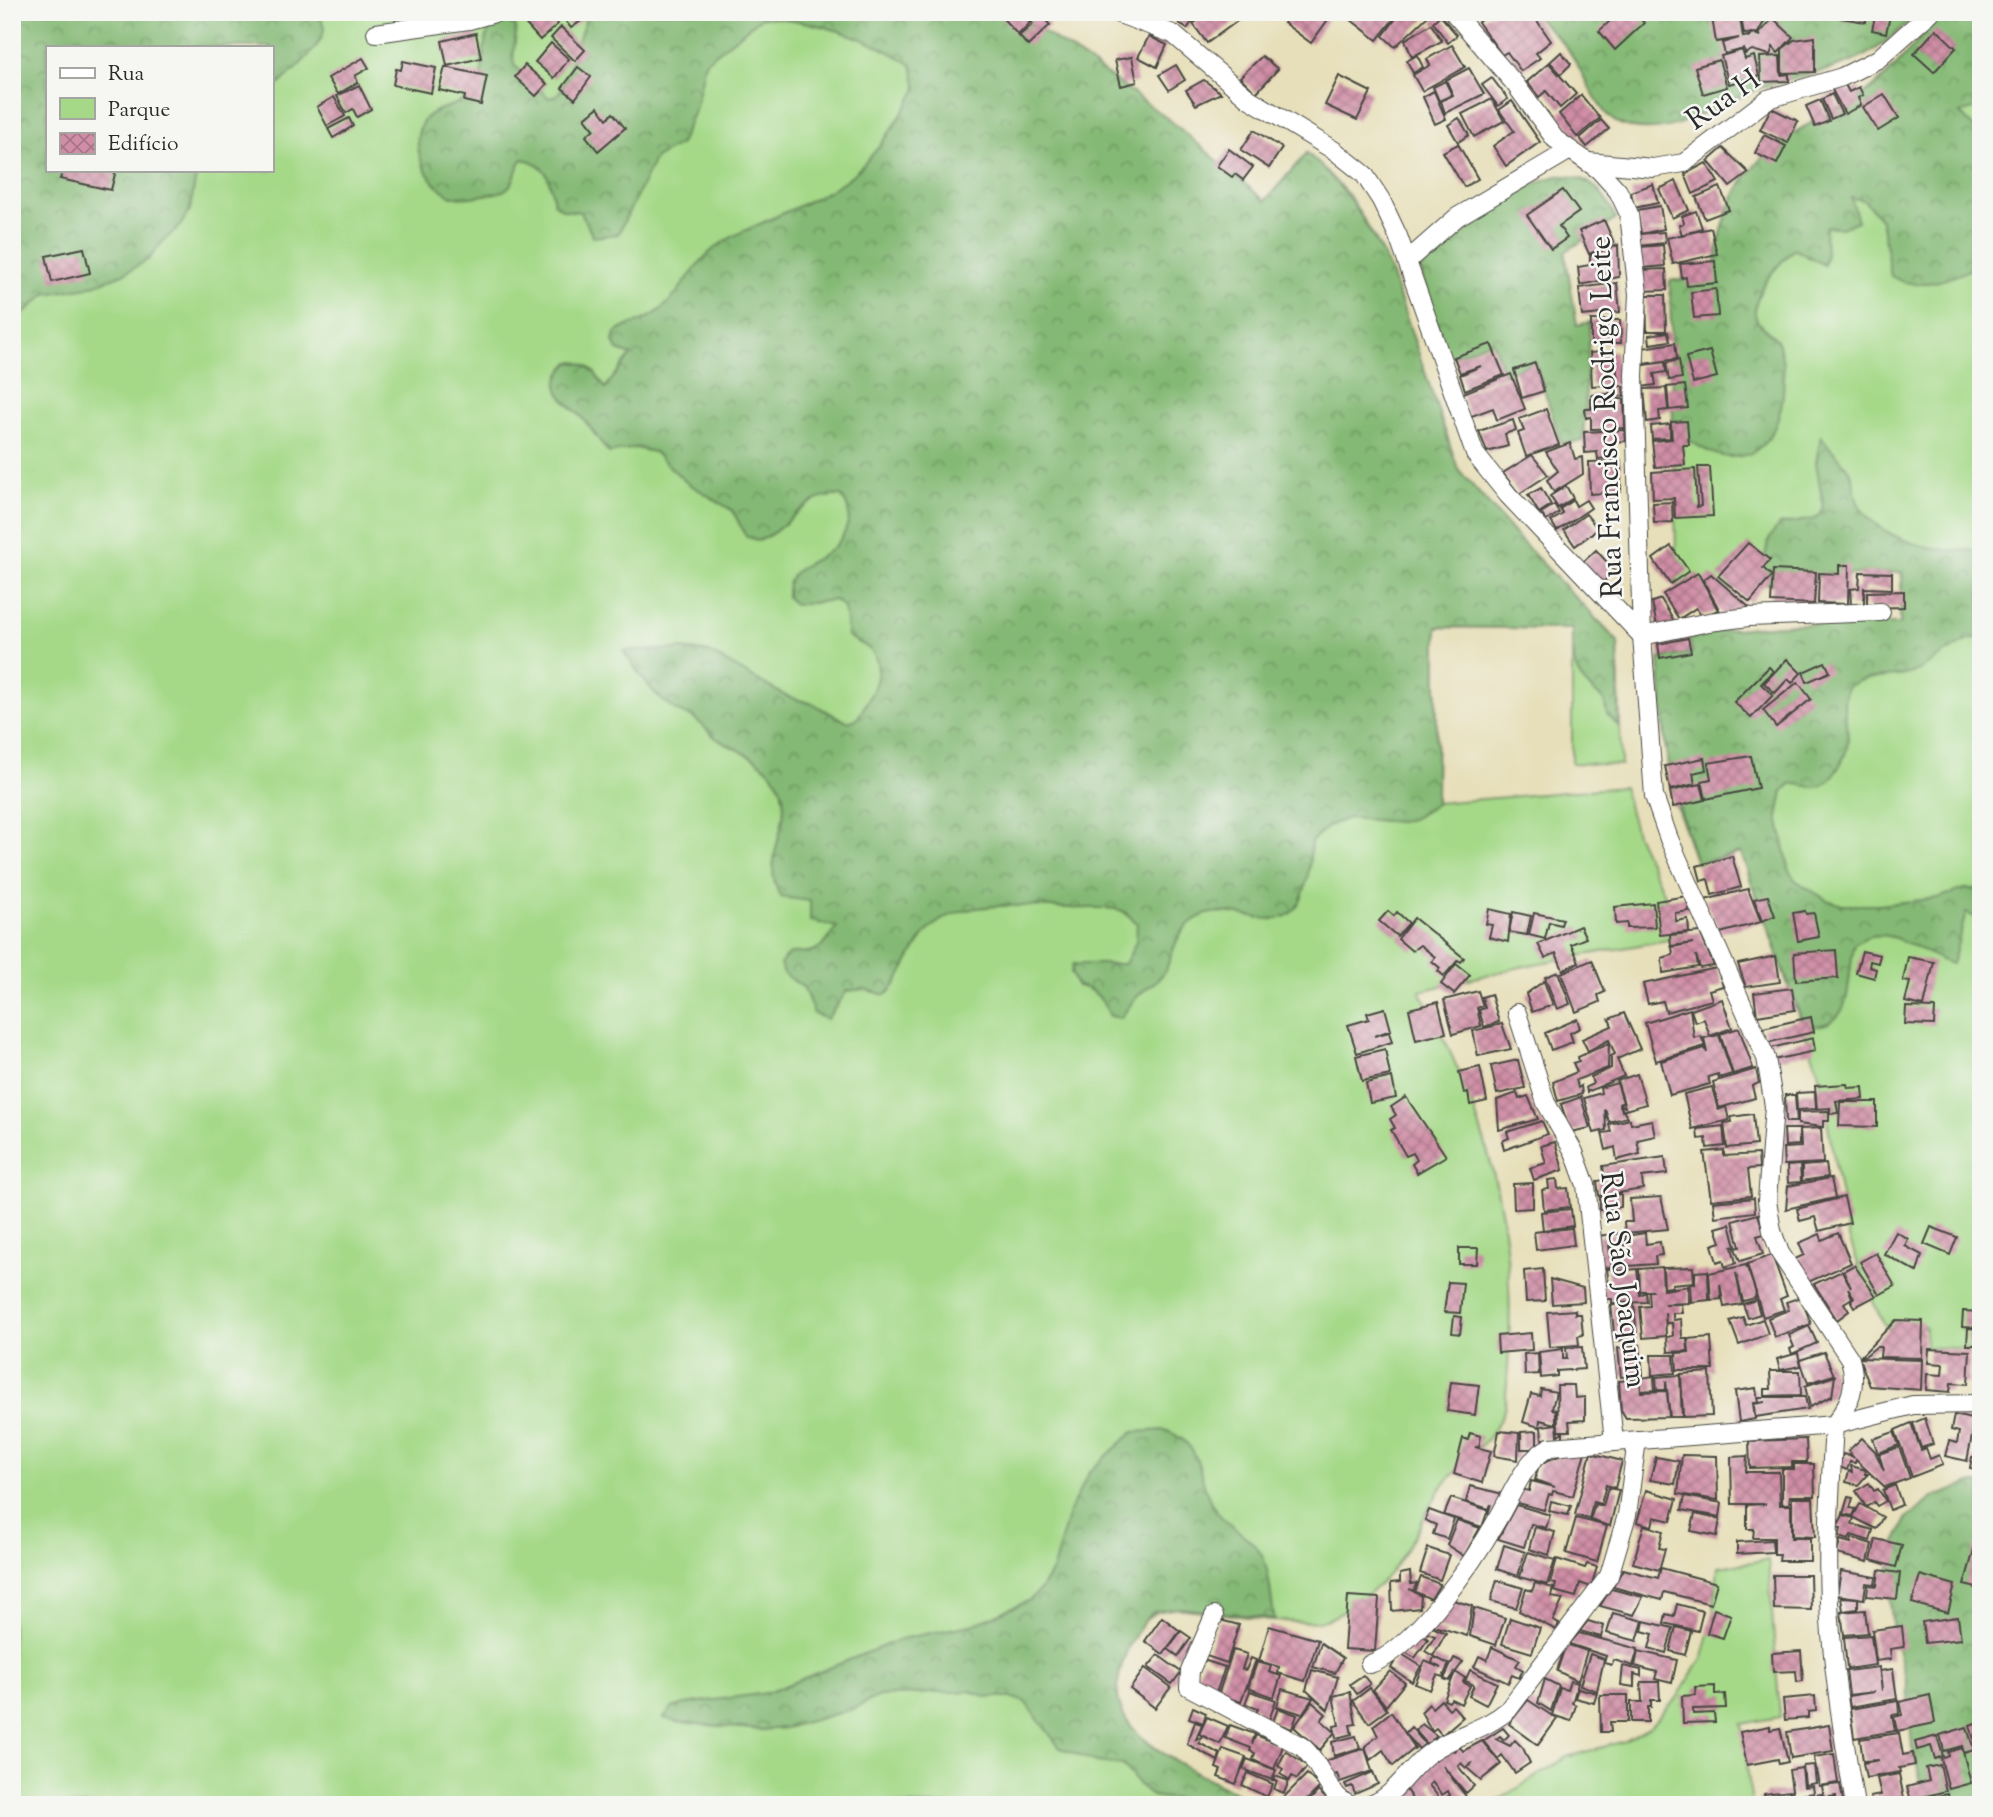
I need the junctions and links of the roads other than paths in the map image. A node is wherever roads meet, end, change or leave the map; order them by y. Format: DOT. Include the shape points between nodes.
graph roads {
  1 [pos="498,12"];
  2 [pos="1114,12"];
  3 [pos="1452,12"];
  4 [pos="1931,12"];
  5 [pos="376,33"];
  6 [pos="1570,150"];
  7 [pos="1588,162"];
  8 [pos="1653,168"];
  9 [pos="1624,202"];
  10 [pos="1407,261"];
  11 [pos="1881,612"];
  12 [pos="1642,636"];
  13 [pos="1517,1013"];
  14 [pos="1981,1404"];
  15 [pos="1834,1425"];
  16 [pos="1637,1440"];
  17 [pos="1614,1441"];
  18 [pos="1214,1616"];
  19 [pos="1370,1664"];
  20 [pos="1350,1805"];
  21 [pos="1370,1805"];
  22 [pos="1855,1805"];
  1 -- 5 [label="street" via="456,23"];
  2 -- 10 [label="street" via="1173,34 1248,98 1352,163 1373,185"];
  3 -- 6 [label="street, Rua Francisco Rodrigo Leite" via="1515,84 1555,139"];
  4 -- 8 [label="street, Rua H" via="1899,43 1858,71 1768,99 1684,163"];
  6 -- 7 [label="street, Rua Francisco Rodrigo Leite"];
  6 -- 10 [label="street" via="1457,217"];
  7 -- 8 [label="street, Rua H"];
  7 -- 9 [label="street, Rua Francisco Rodrigo Leite"];
  8 -- 9 [label="street, Rua H" via="1629,177"];
  9 -- 12 [label="street, Rua Francisco Rodrigo Leite" via="1631,223 1638,294 1634,375"];
  10 -- 12 [label="street" via="1470,444 1492,477"];
  11 -- 12 [label="street" via="1749,617"];
  12 -- 15 [label="street, Rua Francisco Rodrigo Leite" via="1658,811 1771,1076 1774,1106 1767,1202 1772,1231 1780,1253 1850,1359 1854,1374 1850,1401"];
  13 -- 17 [label="street, Rua São Joaquim" via="1546,1103 1574,1152 1586,1185"];
  14 -- 15 [label="street" via="1913,1405"];
  15 -- 16 [label="street"];
  15 -- 22 [label="street" via="1828,1529 1831,1632"];
  16 -- 17 [label="street"];
  16 -- 21 [label="street" via="1627,1515 1616,1557 1599,1593 1508,1710 1492,1723 1436,1748 1386,1796"];
  17 -- 19 [label="street" via="1550,1447 1533,1459 1480,1551 1442,1600 1392,1652"];
  18 -- 20 [label="street" via="1187,1681 1192,1690 1301,1746 1338,1798"];
}
